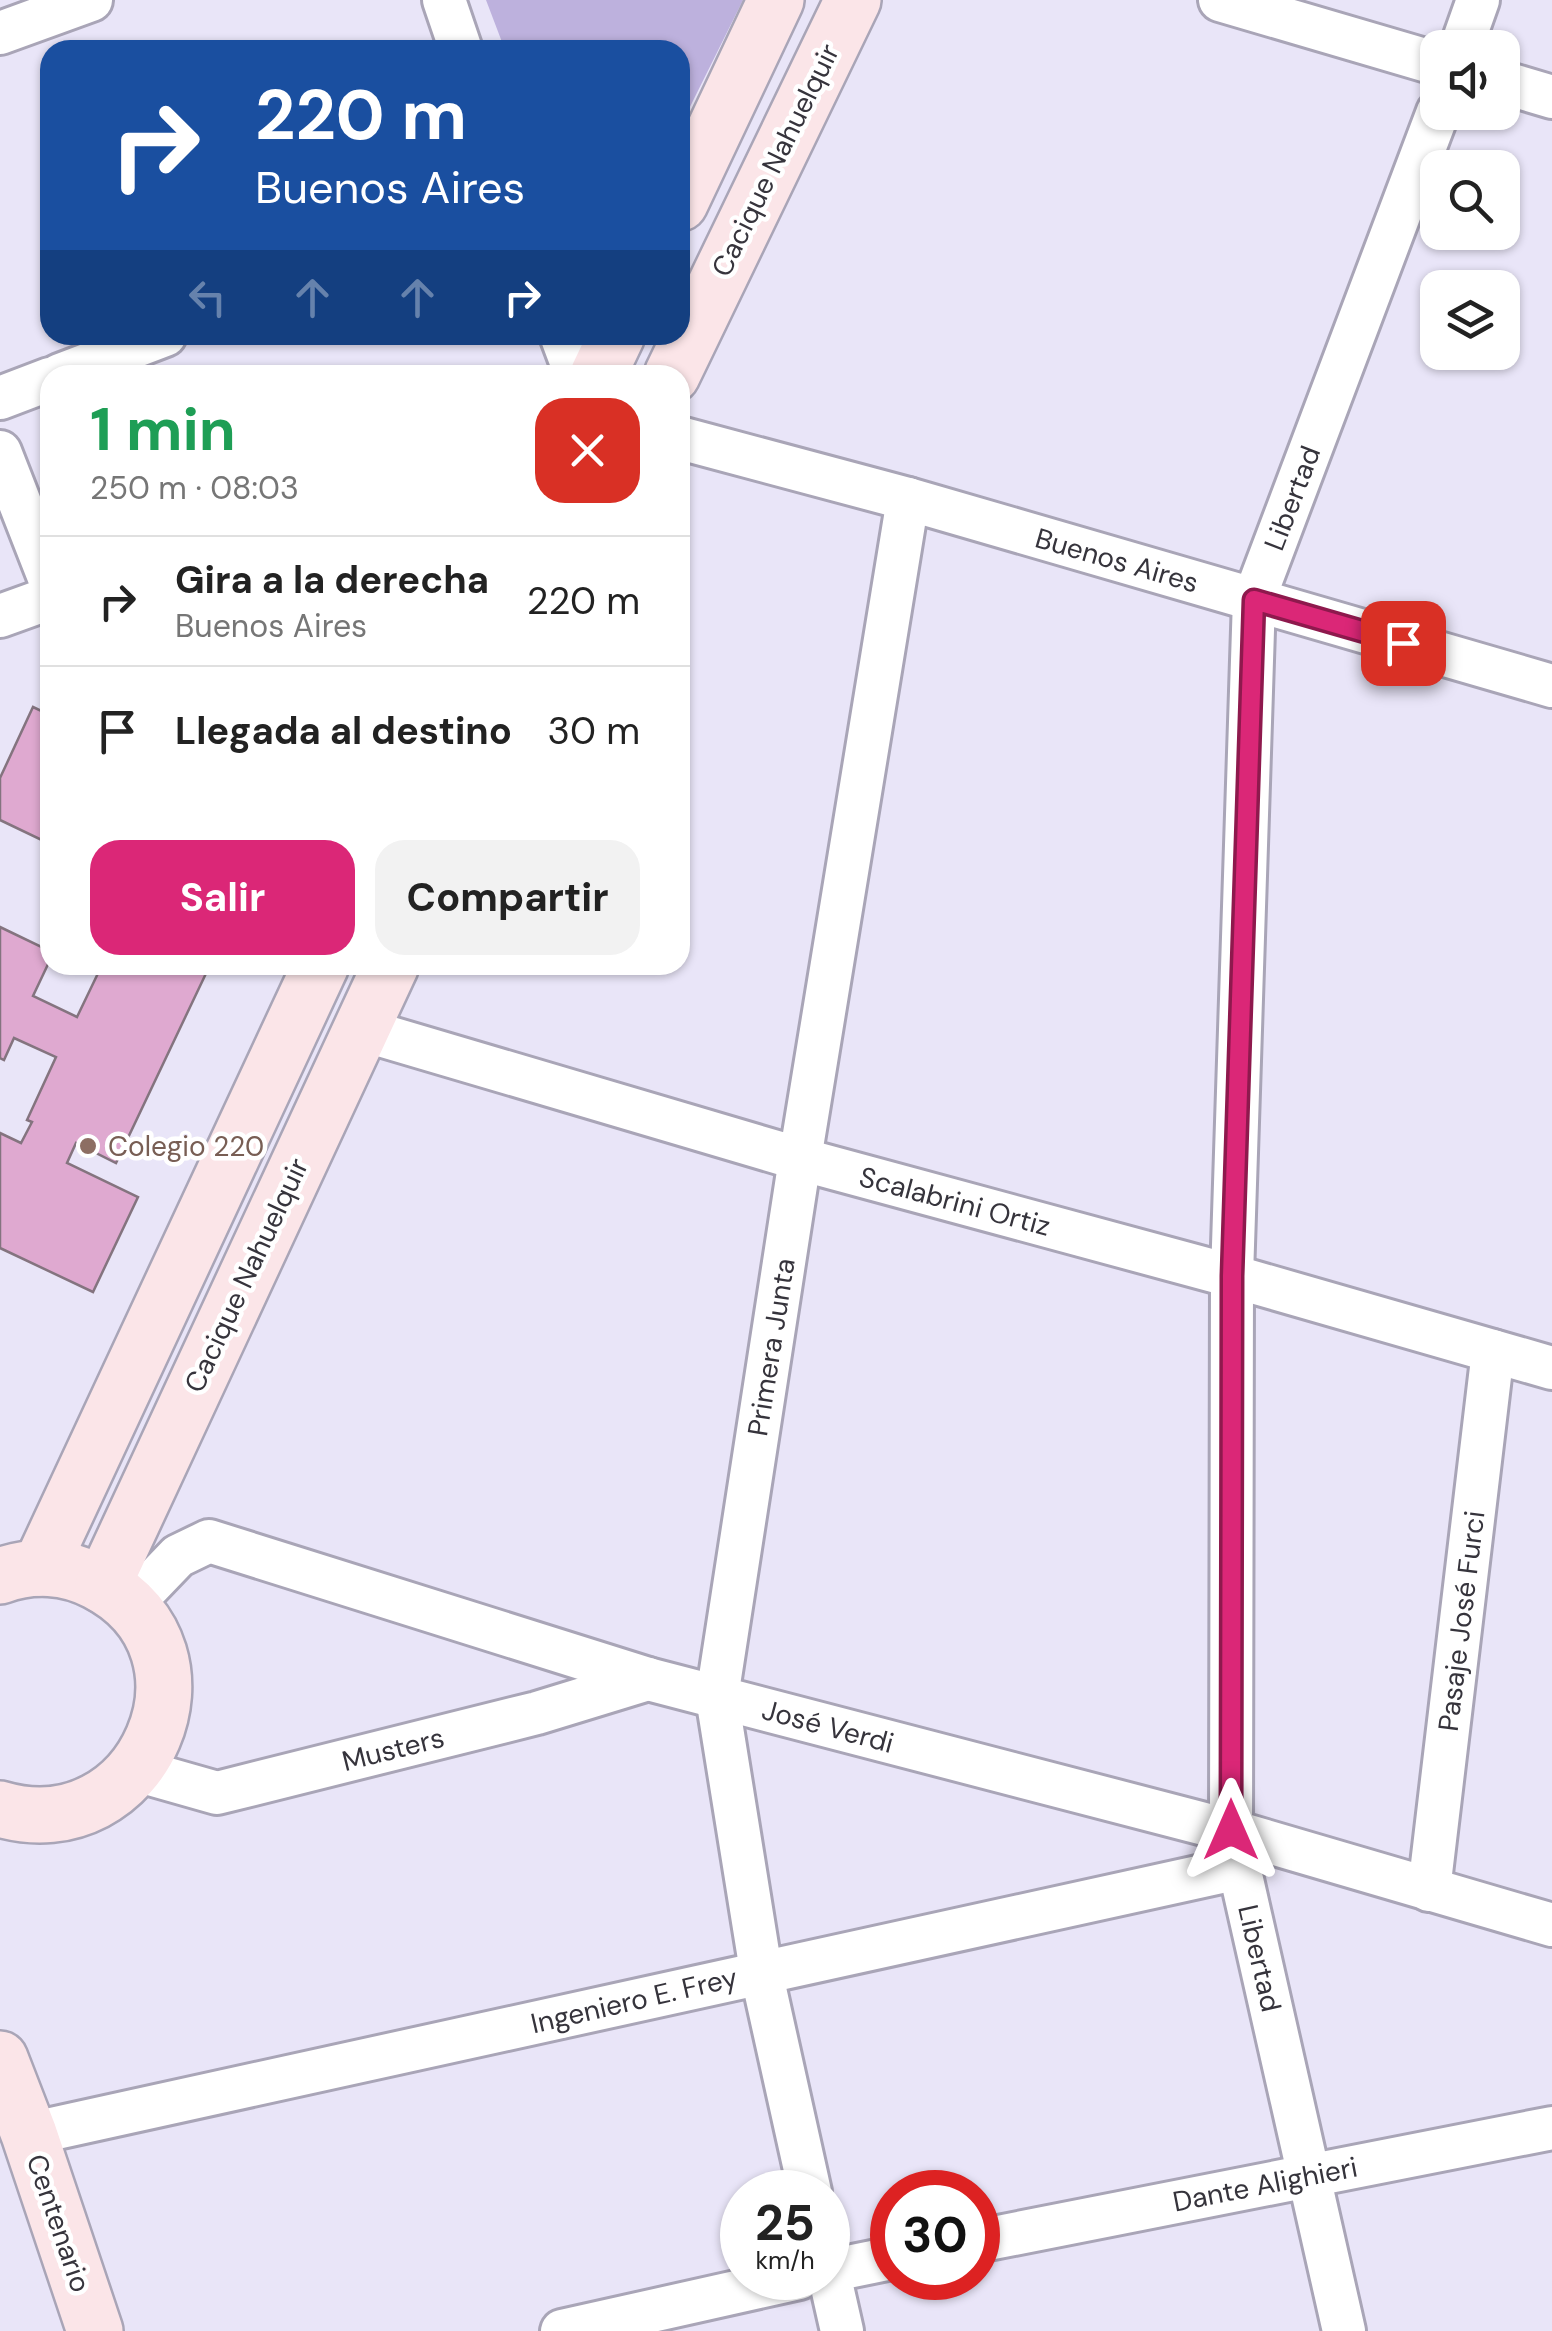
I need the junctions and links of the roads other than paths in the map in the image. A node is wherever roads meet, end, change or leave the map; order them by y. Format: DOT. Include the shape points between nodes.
graph roads {
  1 [pos="91,0"];
  2 [pos="444,0"];
  3 [pos="776,0"];
  4 [pos="853,0"];
  5 [pos="1220,0"];
  6 [pos="1478,0"];
  7 [pos="1468,30"];
  8 [pos="0,33"];
  9 [pos="458,40"];
  10 [pos="1420,59"];
  11 [pos="1520,87"];
  12 [pos="1552,96"];
  13 [pos="1431,130"];
  14 [pos="690,182"];
  15 [pos="690,338"];
  16 [pos="139,345"];
  17 [pos="86,365"];
  18 [pos="40,383"];
  19 [pos="0,398"];
  20 [pos="690,441"];
  21 [pos="0,452"];
  22 [pos="908,499"];
  23 [pos="40,554"];
  24 [pos="1254,600"];
  25 [pos="40,602"];
  26 [pos="0,616"];
  27 [pos="1552,686"];
  28 [pos="316,975"];
  29 [pos="386,975"];
  30 [pos="360,1029"];
  31 [pos="800,1159"];
  32 [pos="1232,1276"];
  33 [pos="1493,1351"];
  34 [pos="1552,1368"];
  35 [pos="13,1567"];
  36 [pos="116,1596"];
  37 [pos="648,1678"];
  38 [pos="718,1696"];
  39 [pos="136,1770"];
  40 [pos="11,1824"];
  41 [pos="1235,1849"];
  42 [pos="1429,1890"];
  43 [pos="1552,1926"];
  44 [pos="761,1971"];
  45 [pos="0,2059"];
  46 [pos="1552,2128"];
  47 [pos="29,2134"];
  48 [pos="805,2170"];
  49 [pos="1310,2174"];
  50 [pos="1000,2237"];
  51 [pos="720,2296"];
  52 [pos="835,2300"];
  53 [pos="95,2331"];
  54 [pos="562,2331"];
  55 [pos="842,2331"];
  56 [pos="1344,2331"];
  1 -- 8 [label="street"];
  2 -- 9 [label="street"];
  3 -- 14 [label="street"];
  4 -- 15 [label="street, Cacique Nahuelquir"];
  5 -- 10 [label="street"];
  6 -- 7 [label="street"];
  11 -- 12 [label="street"];
  13 -- 24 [label="street, Libertad"];
  16 -- 17 [label="street"];
  18 -- 19 [label="street"];
  20 -- 22 [label="street, Buenos Aires"];
  21 -- 23 [label="street"];
  22 -- 24 [label="street, Buenos Aires"];
  22 -- 31 [label="street, Primera Junta"];
  24 -- 27 [label="street, Buenos Aires"];
  24 -- 32 [label="street, Libertad"];
  25 -- 26 [label="street"];
  28 -- 35 [label="street"];
  29 -- 30 [label="street, Cacique Nahuelquir"];
  30 -- 31 [label="street, Scalabrini Ortiz"];
  30 -- 36 [label="street, Cacique Nahuelquir"];
  31 -- 32 [label="street, Scalabrini Ortiz"];
  31 -- 38 [label="street, Primera Junta"];
  32 -- 33 [label="street, Scalabrini Ortiz"];
  32 -- 41 [label="street, Libertad"];
  33 -- 34 [label="street, Scalabrini Ortiz"];
  33 -- 42 [label="street, Pasaje José Furci"];
  35 -- 36 [label="street" via="73,1572"];
  36 -- 37 [label="street, José Verdi" via="209,1541"];
  36 -- 39 [label="street" via="146,1626 163,1674 164,1700"];
  37 -- 38 [label="street, José Verdi"];
  37 -- 39 [label="street, Musters" via="217,1794"];
  38 -- 41 [label="street, José Verdi"];
  38 -- 44 [label="street, Primera Junta"];
  39 -- 40 [label="street" via="90,1805"];
  41 -- 42 [label="street, José Verdi"];
  41 -- 44 [label="street, Ingeniero E. Frey"];
  41 -- 49 [label="street, Libertad"];
  42 -- 43 [label="street, José Verdi"];
  44 -- 47 [label="street, Ingeniero E. Frey"];
  44 -- 48 [label="street, Primera Junta"];
  45 -- 47 [label="street, Centenario"];
  46 -- 49 [label="street, Dante Alighieri"];
  47 -- 53 [label="street, Centenario"];
  49 -- 50 [label="street, Dante Alighieri"];
  49 -- 56 [label="street, Libertad"];
  51 -- 54 [label="street"];
  52 -- 55 [label="street"];
}
